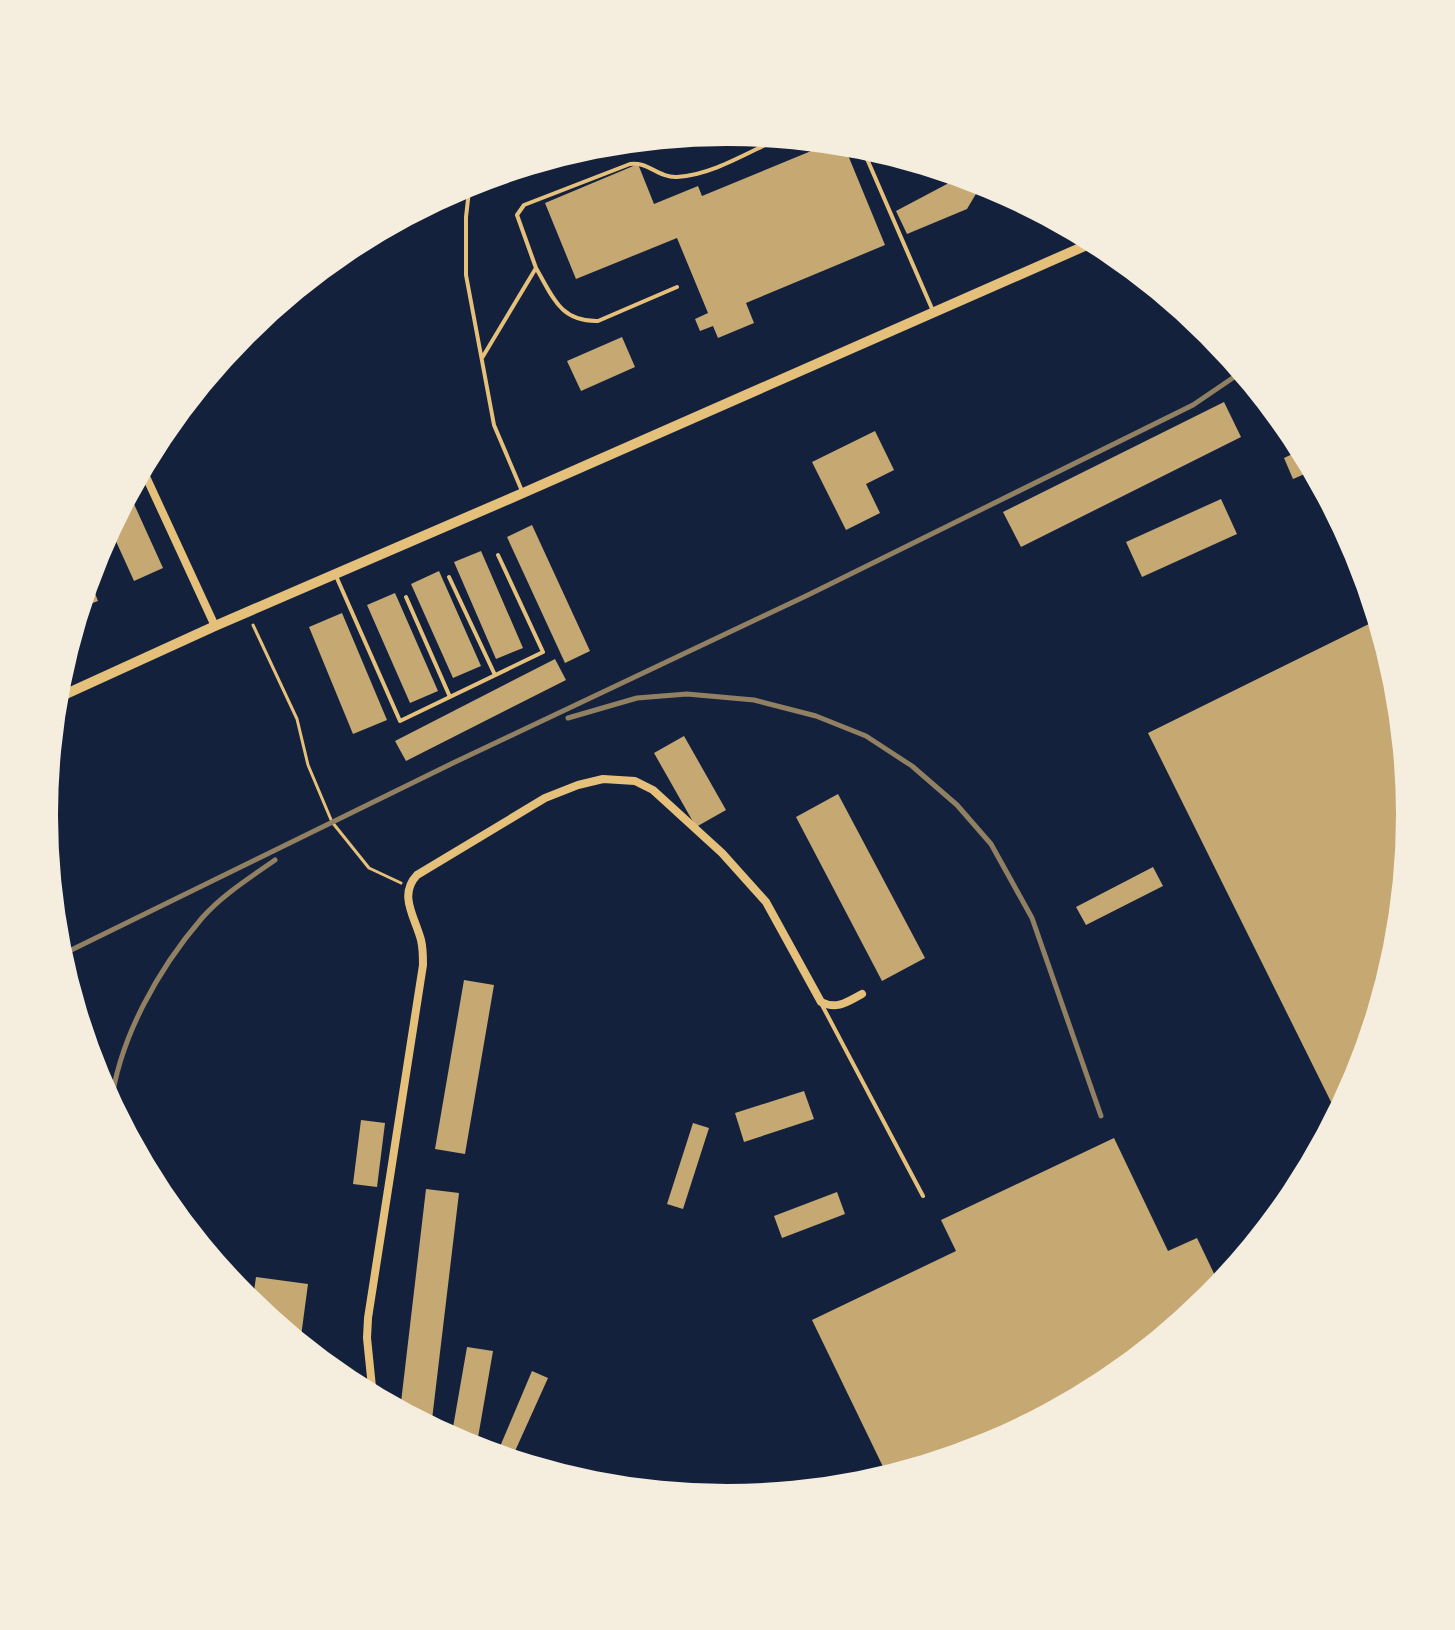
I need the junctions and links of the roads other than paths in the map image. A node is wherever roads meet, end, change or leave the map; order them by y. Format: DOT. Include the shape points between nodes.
graph roads {
  1 [pos="759,147"];
  2 [pos="868,160"];
  3 [pos="468,197"];
  4 [pos="1082,247"];
  5 [pos="536,268"];
  6 [pos="677,287"];
  7 [pos="934,312"];
  8 [pos="482,358"];
  9 [pos="148,480"];
  10 [pos="523,493"];
  11 [pos="498,555"];
  12 [pos="335,574"];
  13 [pos="449,577"];
  14 [pos="406,597"];
  15 [pos="215,626"];
  16 [pos="495,675"];
  17 [pos="70,692"];
  18 [pos="450,697"];
  19 [pos="862,994"];
  20 [pos="821,1002"];
  21 [pos="923,1196"];
  22 [pos="371,1382"];
  1 -- 5 [label="lane" via="693,174 668,176 630,164 530,201 517,215"];
  2 -- 7 [label="lane"];
  3 -- 8 [label="lane" via="466,275"];
  4 -- 7 [label="street"];
  5 -- 6 [label="lane" via="561,310 585,321 598,321"];
  5 -- 8 [label="lane"];
  7 -- 10 [label="street"];
  8 -- 10 [label="lane" via="494,425"];
  9 -- 15 [label="street"];
  10 -- 12 [label="street"];
  11 -- 16 [label="lane" via="543,652"];
  12 -- 15 [label="street"];
  12 -- 18 [label="lane" via="400,721"];
  13 -- 16 [label="lane"];
  14 -- 18 [label="lane"];
  15 -- 17 [label="street"];
  16 -- 18 [label="lane"];
  19 -- 20 [label="street" via="837,1006"];
  20 -- 21 [label="lane"];
  20 -- 22 [label="street" via="766,902 722,853 653,790 635,781 603,779 545,798 417,875 407,897 421,938 423,965 368,1318"];
}
